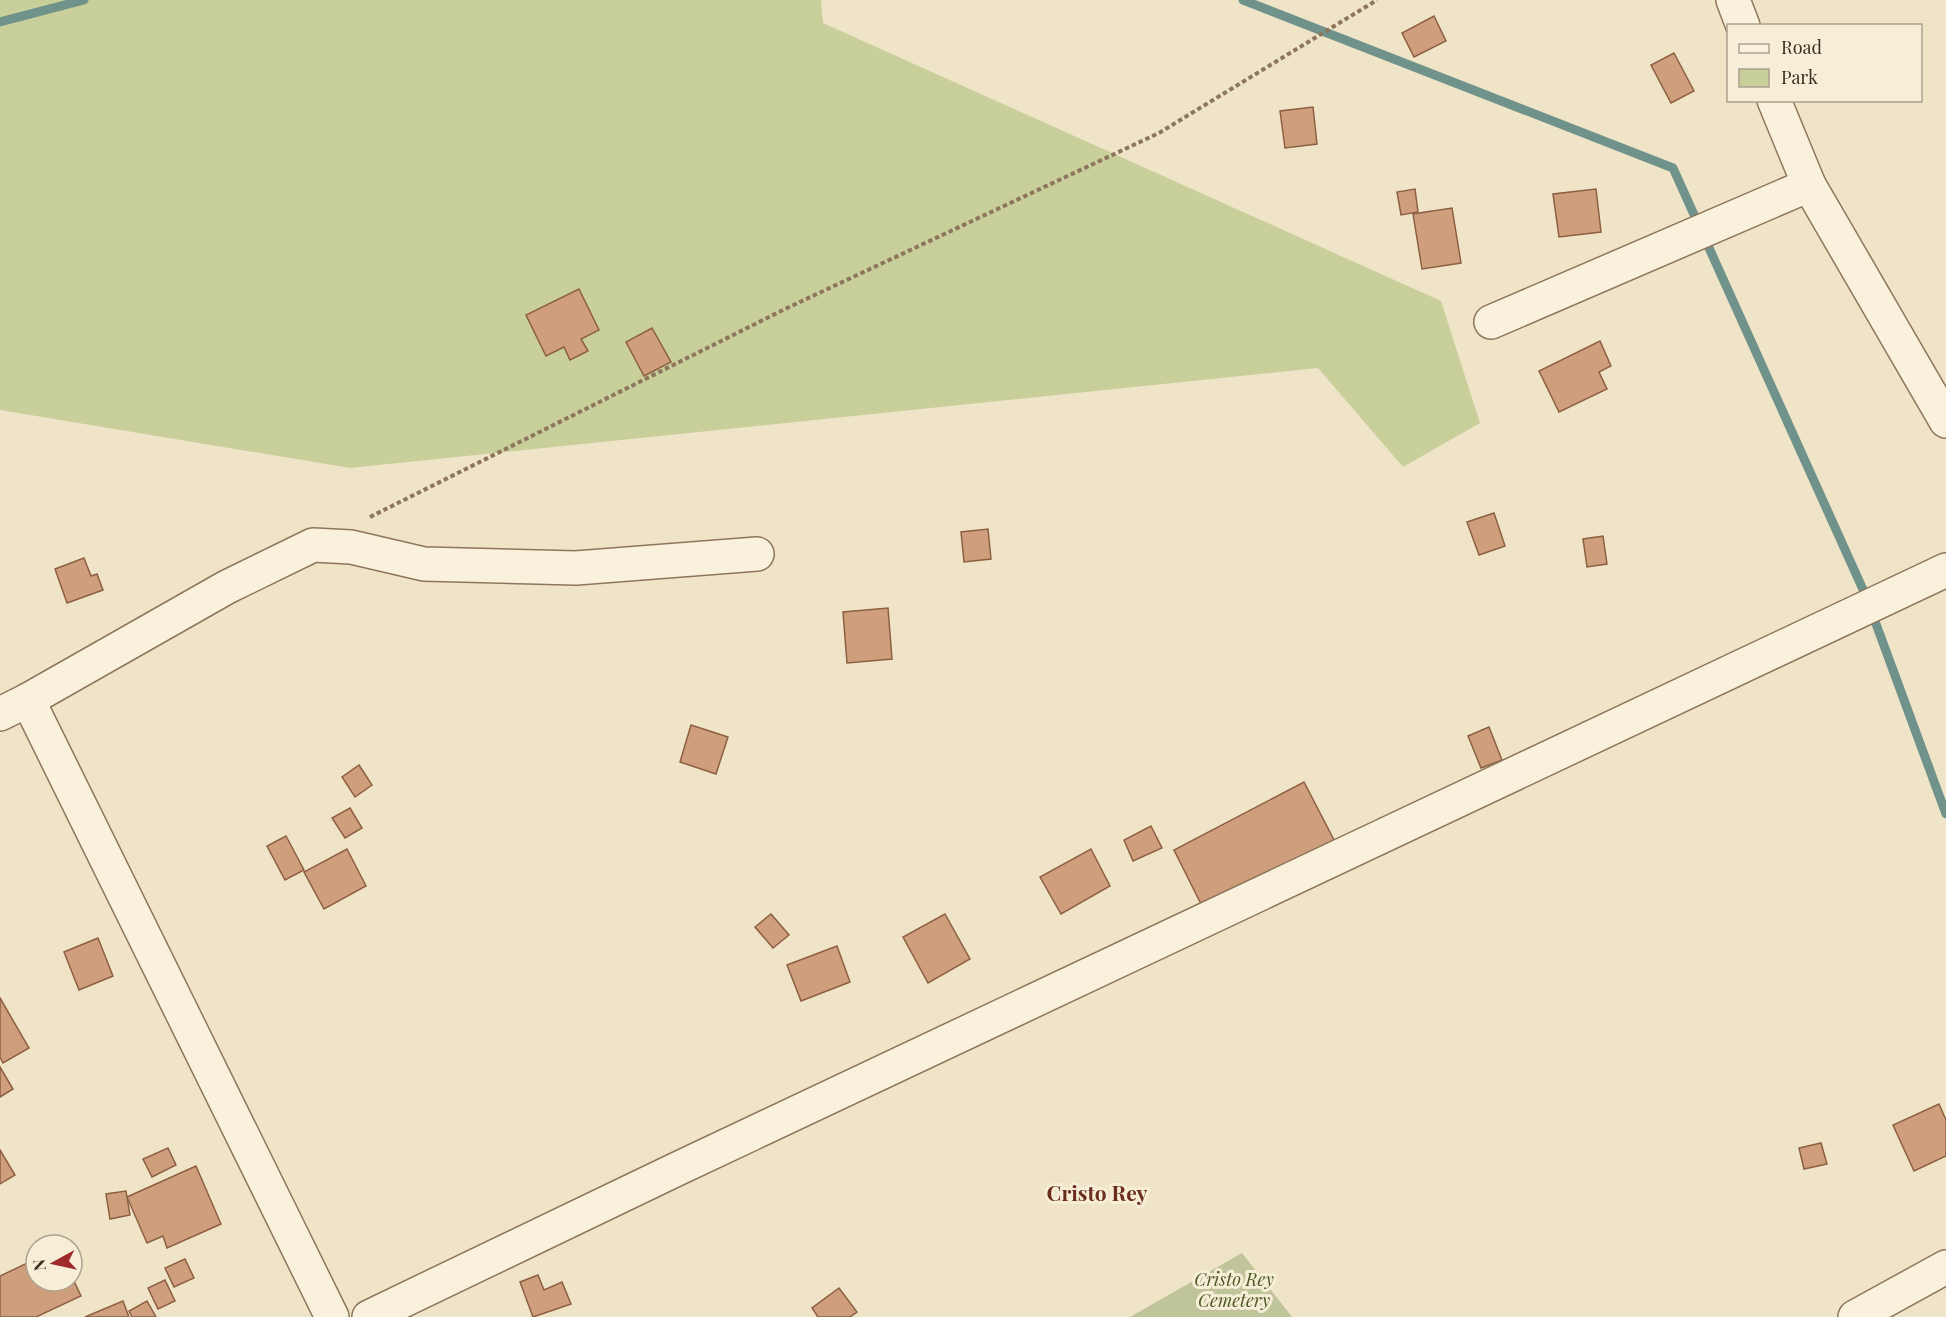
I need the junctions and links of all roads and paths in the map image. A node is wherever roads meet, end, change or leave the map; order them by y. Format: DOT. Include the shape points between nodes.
graph roads {
  1 [pos="1377,0"];
  2 [pos="1732,0"];
  3 [pos="1742,24"];
  4 [pos="1775,102"];
  5 [pos="1809,185"];
  6 [pos="1491,322"];
  7 [pos="1946,422"];
  8 [pos="367,519"];
  9 [pos="758,554"];
  10 [pos="1946,570"];
  11 [pos="14,707"];
  12 [pos="1946,1267"];
  13 [pos="332,1317"];
  14 [pos="369,1317"];
  15 [pos="1855,1317"];
  1 -- 8 [label="path" via="1159,133 785,309"];
  2 -- 3 [label="street"];
  4 -- 5 [label="street"];
  5 -- 6 [label="street"];
  5 -- 7 [label="street"];
  9 -- 11 [label="street" via="576,568 424,564 351,547 313,545 227,587"];
  10 -- 14 [label="street"];
  11 -- 13 [label="street"];
  12 -- 15 [label="street"];
}
